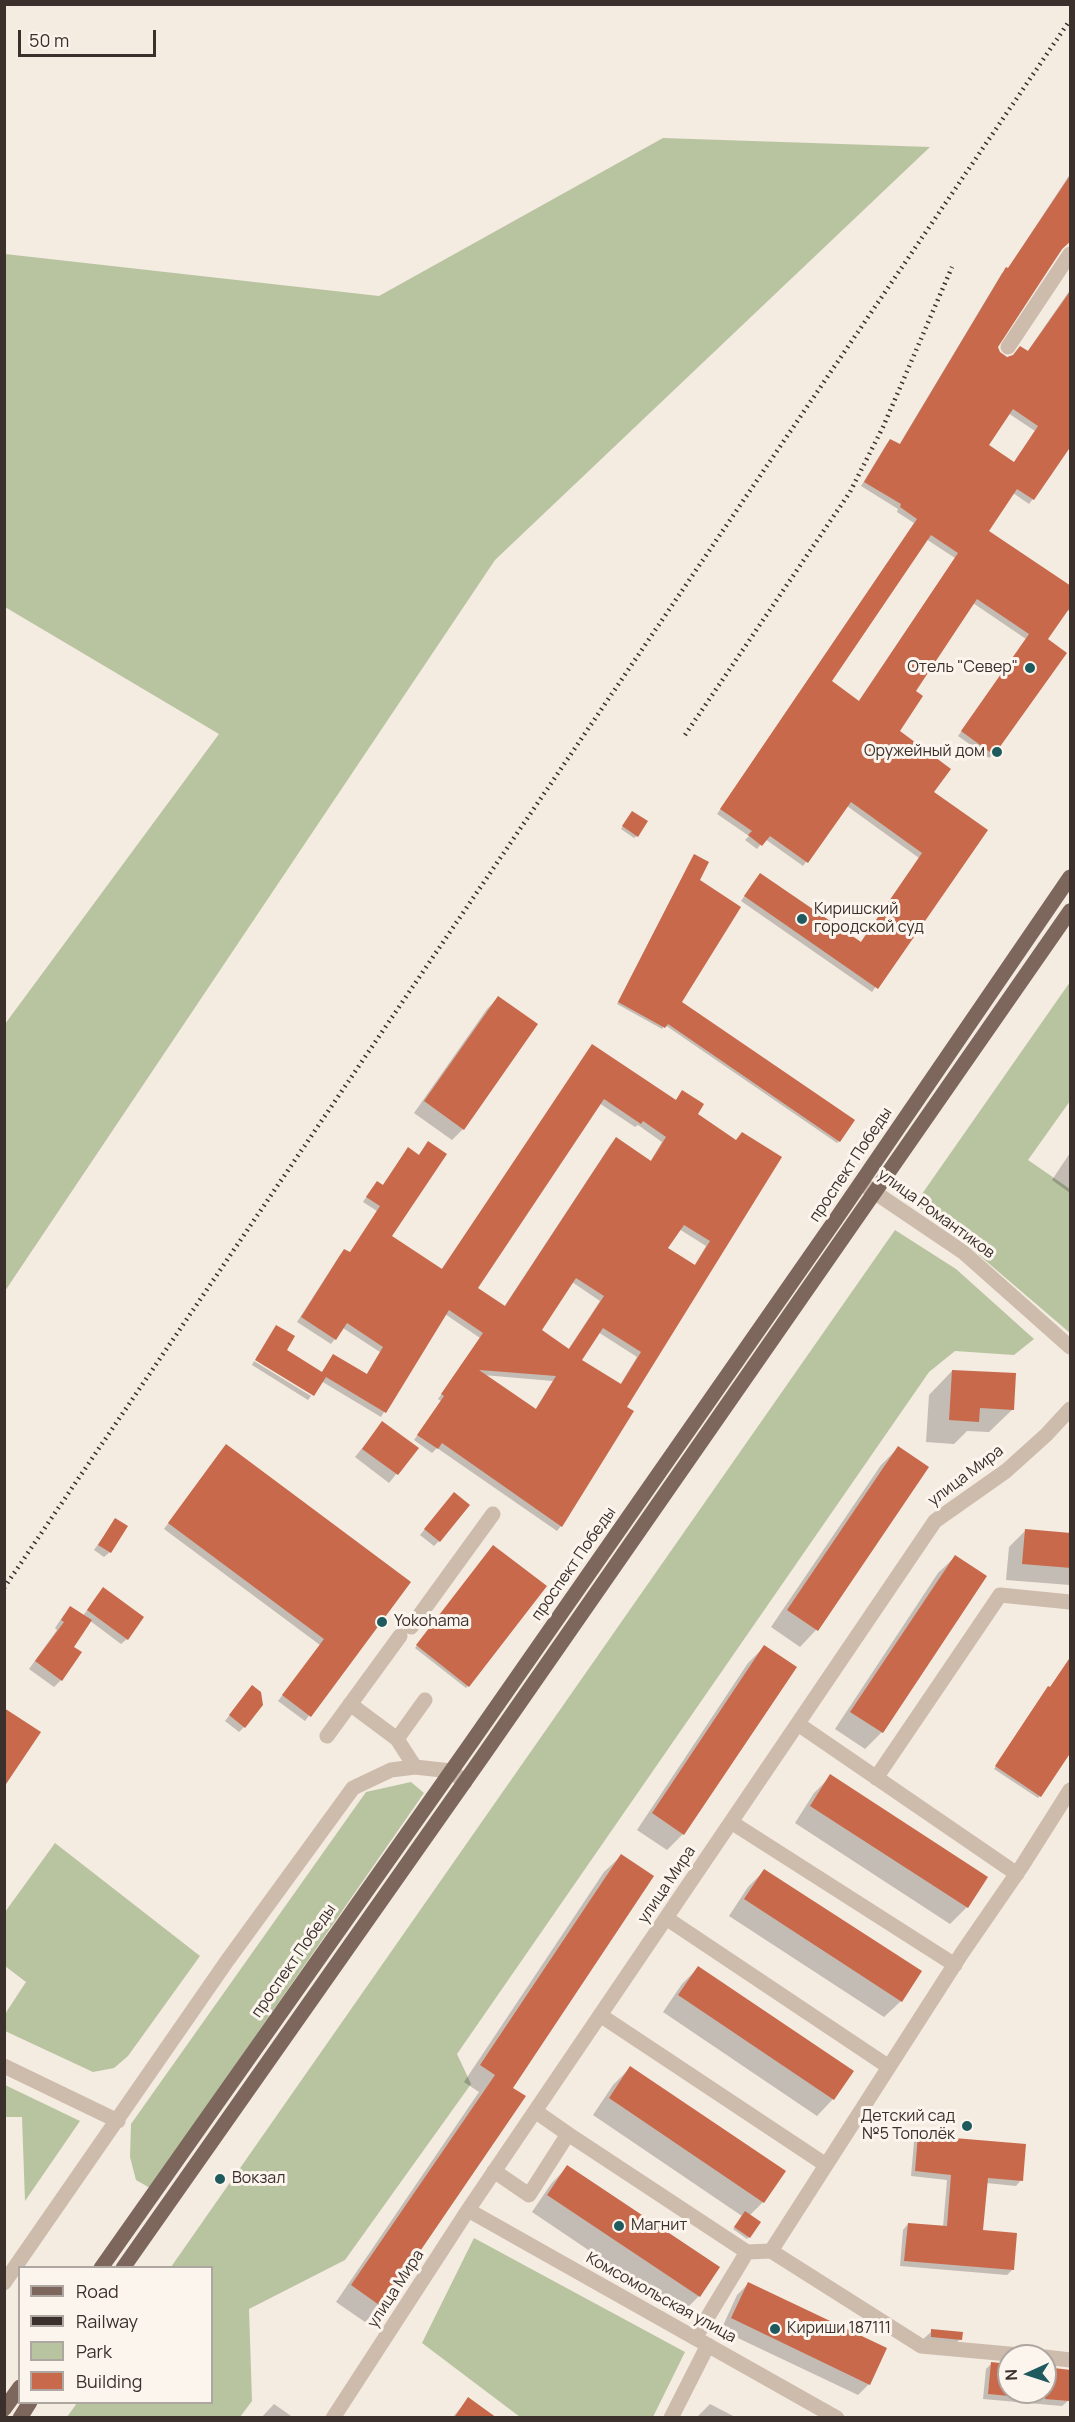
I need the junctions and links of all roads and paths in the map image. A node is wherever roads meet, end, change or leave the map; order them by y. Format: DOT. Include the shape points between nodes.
graph roads {
  1 [pos="1071,254"];
  2 [pos="1008,347"];
  3 [pos="1071,877"];
  4 [pos="1071,911"];
  5 [pos="861,1183"];
  6 [pos="874,1192"];
  7 [pos="1071,1347"];
  8 [pos="1071,1409"];
  9 [pos="494,1514"];
  10 [pos="1071,1602"];
  11 [pos="425,1700"];
  12 [pos="350,1704"];
  13 [pos="798,1724"];
  14 [pos="327,1736"];
  15 [pos="397,1739"];
  16 [pos="415,1767"];
  17 [pos="451,1771"];
  18 [pos="876,1778"];
  19 [pos="465,1782"];
  20 [pos="1071,1790"];
  21 [pos="731,1822"];
  22 [pos="1017,1874"];
  23 [pos="666,1917"];
  24 [pos="955,1965"];
  25 [pos="600,2015"];
  26 [pos="4,2066"];
  27 [pos="889,2067"];
  28 [pos="535,2111"];
  29 [pos="118,2121"];
  30 [pos="568,2134"];
  31 [pos="826,2165"];
  32 [pos="494,2171"];
  33 [pos="468,2210"];
  34 [pos="771,2251"];
  35 [pos="747,2252"];
  36 [pos="102,2266"];
  37 [pos="124,2266"];
  38 [pos="4,2283"];
  39 [pos="702,2341"];
  40 [pos="997,2353"];
  41 [pos="18,2390"];
  42 [pos="29,2404"];
  43 [pos="4,2409"];
  44 [pos="20,2418"];
  45 [pos="333,2418"];
  46 [pos="670,2418"];
  47 [pos="837,2418"];
  1 -- 2 [label="street"];
  3 -- 5 [label="main road, проспект Победы"];
  4 -- 6 [label="main road, проспект Победы"];
  5 -- 6 [label="street, улица Романтиков"];
  5 -- 17 [label="main road, проспект Победы"];
  6 -- 7 [label="street, улица Романтиков" via="963,1252"];
  6 -- 19 [label="main road, проспект Победы"];
  8 -- 13 [label="street, улица Мира" via="1006,1471 935,1521"];
  9 -- 12 [label="street"];
  10 -- 18 [label="street" via="1000,1595"];
  11 -- 15 [label="street"];
  12 -- 14 [label="street"];
  12 -- 15 [label="street"];
  13 -- 18 [label="street"];
  13 -- 21 [label="street, улица Мира"];
  15 -- 16 [label="street"];
  16 -- 17 [label="street"];
  16 -- 29 [label="street" via="391,1770 352,1788"];
  17 -- 19 [label="street"];
  17 -- 36 [label="main road, проспект Победы"];
  18 -- 22 [label="street"];
  19 -- 37 [label="main road, проспект Победы"];
  20 -- 22 [label="street"];
  21 -- 23 [label="street, улица Мира"];
  21 -- 24 [label="street"];
  22 -- 24 [label="street"];
  23 -- 25 [label="street, улица Мира"];
  23 -- 27 [label="street"];
  24 -- 27 [label="street"];
  25 -- 28 [label="street, улица Мира"];
  25 -- 31 [label="street"];
  26 -- 29 [label="street"];
  27 -- 31 [label="street"];
  28 -- 30 [label="street"];
  28 -- 32 [label="street, улица Мира"];
  29 -- 38 [label="street"];
  30 -- 32 [label="street" via="529,2195"];
  30 -- 35 [label="street"];
  31 -- 34 [label="street"];
  32 -- 33 [label="street, улица Мира"];
  33 -- 39 [label="street, Комсомольская улица"];
  33 -- 45 [label="street, улица Мира"];
  34 -- 35 [label="street"];
  34 -- 40 [label="street" via="921,2346"];
  35 -- 39 [label="street"];
  39 -- 46 [label="street"];
  39 -- 47 [label="street, Комсомольская улица"];
  41 -- 43 [label="main road"];
  42 -- 44 [label="main road"];
}
